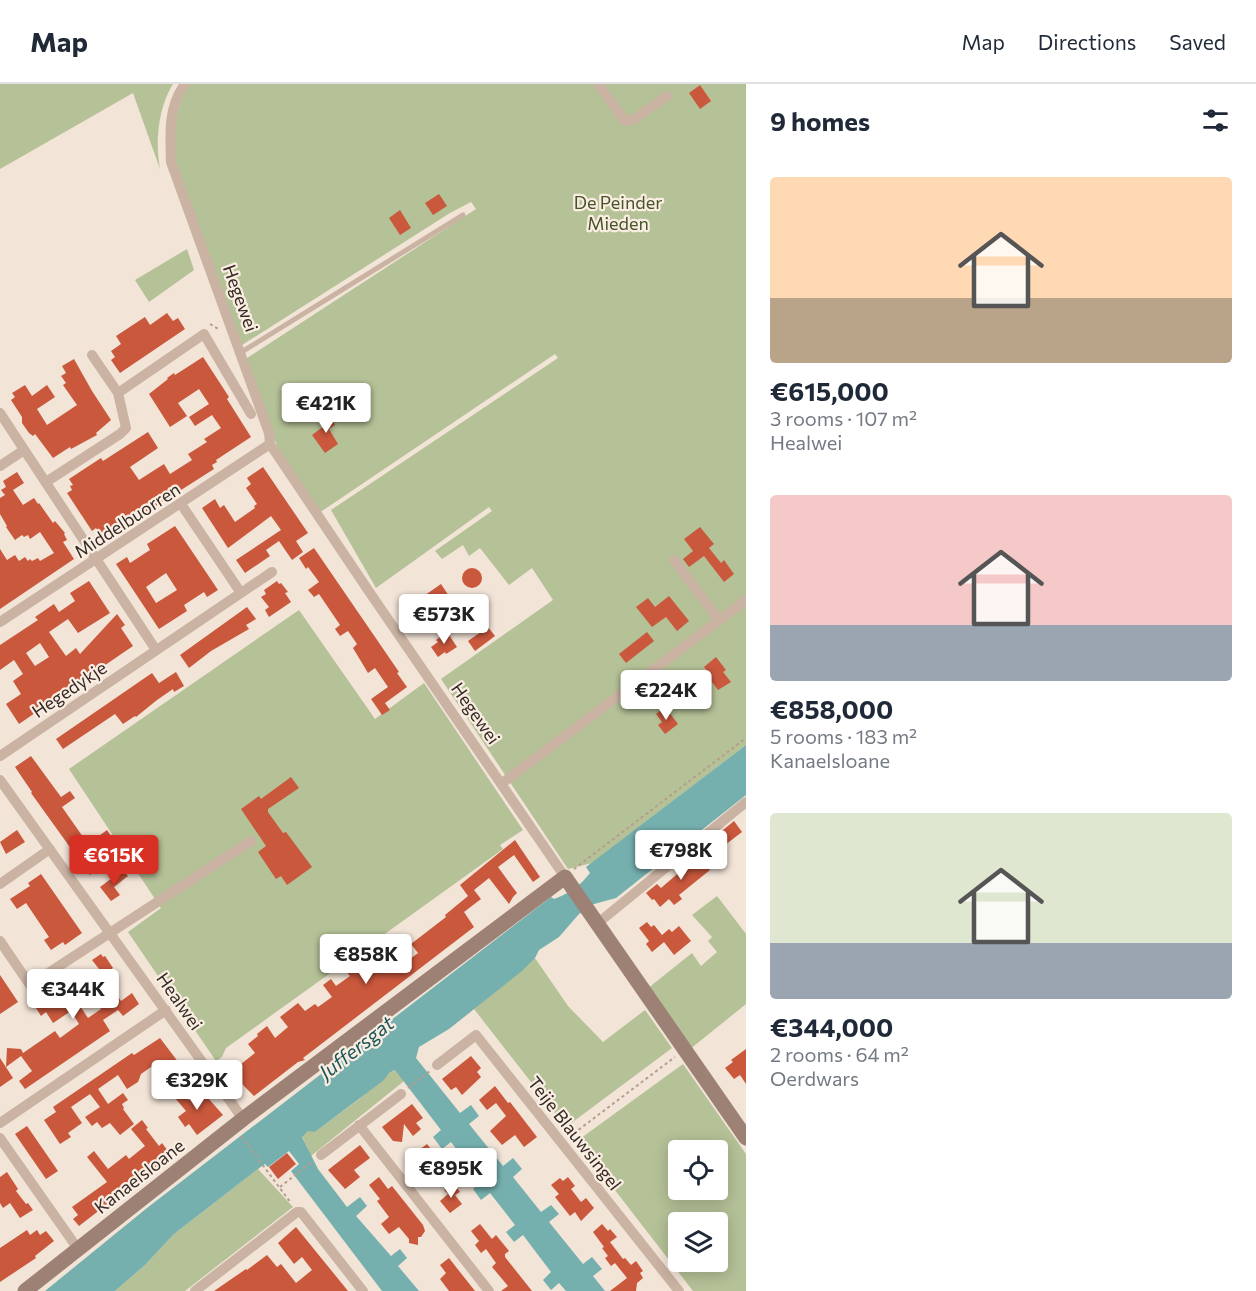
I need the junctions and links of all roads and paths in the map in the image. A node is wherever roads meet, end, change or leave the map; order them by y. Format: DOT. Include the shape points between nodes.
graph roads {
  1 [pos="185,84"];
  2 [pos="598,84"];
  3 [pos="667,96"];
  4 [pos="463,215"];
  5 [pos="210,324"];
  6 [pos="204,334"];
  7 [pos="240,353"];
  8 [pos="92,355"];
  9 [pos="118,393"];
  10 [pos="0,413"];
  11 [pos="251,414"];
  12 [pos="270,444"];
  13 [pos="24,450"];
  14 [pos="0,466"];
  15 [pos="46,482"];
  16 [pos="181,504"];
  17 [pos="96,560"];
  18 [pos="674,560"];
  19 [pos="272,572"];
  20 [pos="241,592"];
  21 [pos="746,600"];
  22 [pos="719,620"];
  23 [pos="0,622"];
  24 [pos="156,650"];
  25 [pos="746,738"];
  26 [pos="0,756"];
  27 [pos="0,780"];
  28 [pos="501,784"];
  29 [pos="746,802"];
  30 [pos="251,841"];
  31 [pos="50,849"];
  32 [pos="567,879"];
  33 [pos="0,884"];
  34 [pos="594,919"];
  35 [pos="111,932"];
  36 [pos="0,941"];
  37 [pos="166,1010"];
  38 [pos="684,1050"];
  39 [pos="437,1065"];
  40 [pos="401,1094"];
  41 [pos="0,1123"];
  42 [pos="359,1125"];
  43 [pos="241,1126"];
  44 [pos="0,1138"];
  45 [pos="746,1138"];
  46 [pos="561,1143"];
  47 [pos="321,1155"];
  48 [pos="280,1187"];
  49 [pos="297,1212"];
  50 [pos="78,1249"];
  51 [pos="25,1291"];
  52 [pos="195,1291"];
  53 [pos="363,1291"];
  54 [pos="489,1291"];
  55 [pos="680,1291"];
  1 -- 7 [label="street, Hegewei" via="170,126 171,162"];
  2 -- 3 [label="street" via="625,121"];
  4 -- 7 [label="lane"];
  5 -- 6 [label="street"];
  6 -- 9 [label="street"];
  6 -- 11 [label="street"];
  7 -- 12 [label="street, Hegewei"];
  8 -- 9 [label="street"];
  9 -- 15 [label="street" via="126,428"];
  10 -- 13 [label="street"];
  12 -- 16 [label="street, Middelbuorren"];
  12 -- 28 [label="street, Hegewei"];
  13 -- 14 [label="street"];
  13 -- 15 [label="street"];
  15 -- 17 [label="street"];
  16 -- 17 [label="street, Middelbuorren"];
  16 -- 20 [label="street"];
  17 -- 23 [label="street, Middelbuorren"];
  17 -- 24 [label="street"];
  18 -- 22 [label="street"];
  19 -- 20 [label="street, Hegedykje"];
  20 -- 24 [label="street, Hegedykje"];
  21 -- 22 [label="street"];
  22 -- 28 [label="street"];
  24 -- 26 [label="street, Hegedykje"];
  25 -- 32 [label="path"];
  27 -- 31 [label="street, Healwei"];
  28 -- 32 [label="street, Hegewei"];
  29 -- 34 [label="street"];
  30 -- 35 [label="street"];
  31 -- 33 [label="street"];
  31 -- 35 [label="street, Healwei"];
  32 -- 34 [label="street, Hegewei"];
  32 -- 43 [label="street, Kanaelsloane"];
  34 -- 38 [label="street, Hegewei"];
  35 -- 36 [label="street" via="30,985"];
  35 -- 37 [label="street, Healwei"];
  37 -- 41 [label="street"];
  37 -- 43 [label="street, Healwei"];
  38 -- 45 [label="street, Hegewei"];
  38 -- 46 [label="path"];
  39 -- 40 [label="path"];
  39 -- 46 [label="street, Teije Blauwsingel" via="476,1035"];
  40 -- 42 [label="street"];
  42 -- 47 [label="street"];
  42 -- 54 [label="street"];
  43 -- 48 [label="path"];
  43 -- 50 [label="street, Kanaelsloane"];
  44 -- 50 [label="street"];
  46 -- 55 [label="street, Teije Blauwsingel"];
  47 -- 48 [label="path"];
  48 -- 49 [label="path"];
  49 -- 52 [label="street"];
  49 -- 53 [label="street" via="301,1212"];
  50 -- 51 [label="street, Kanaelsloane"];
}
